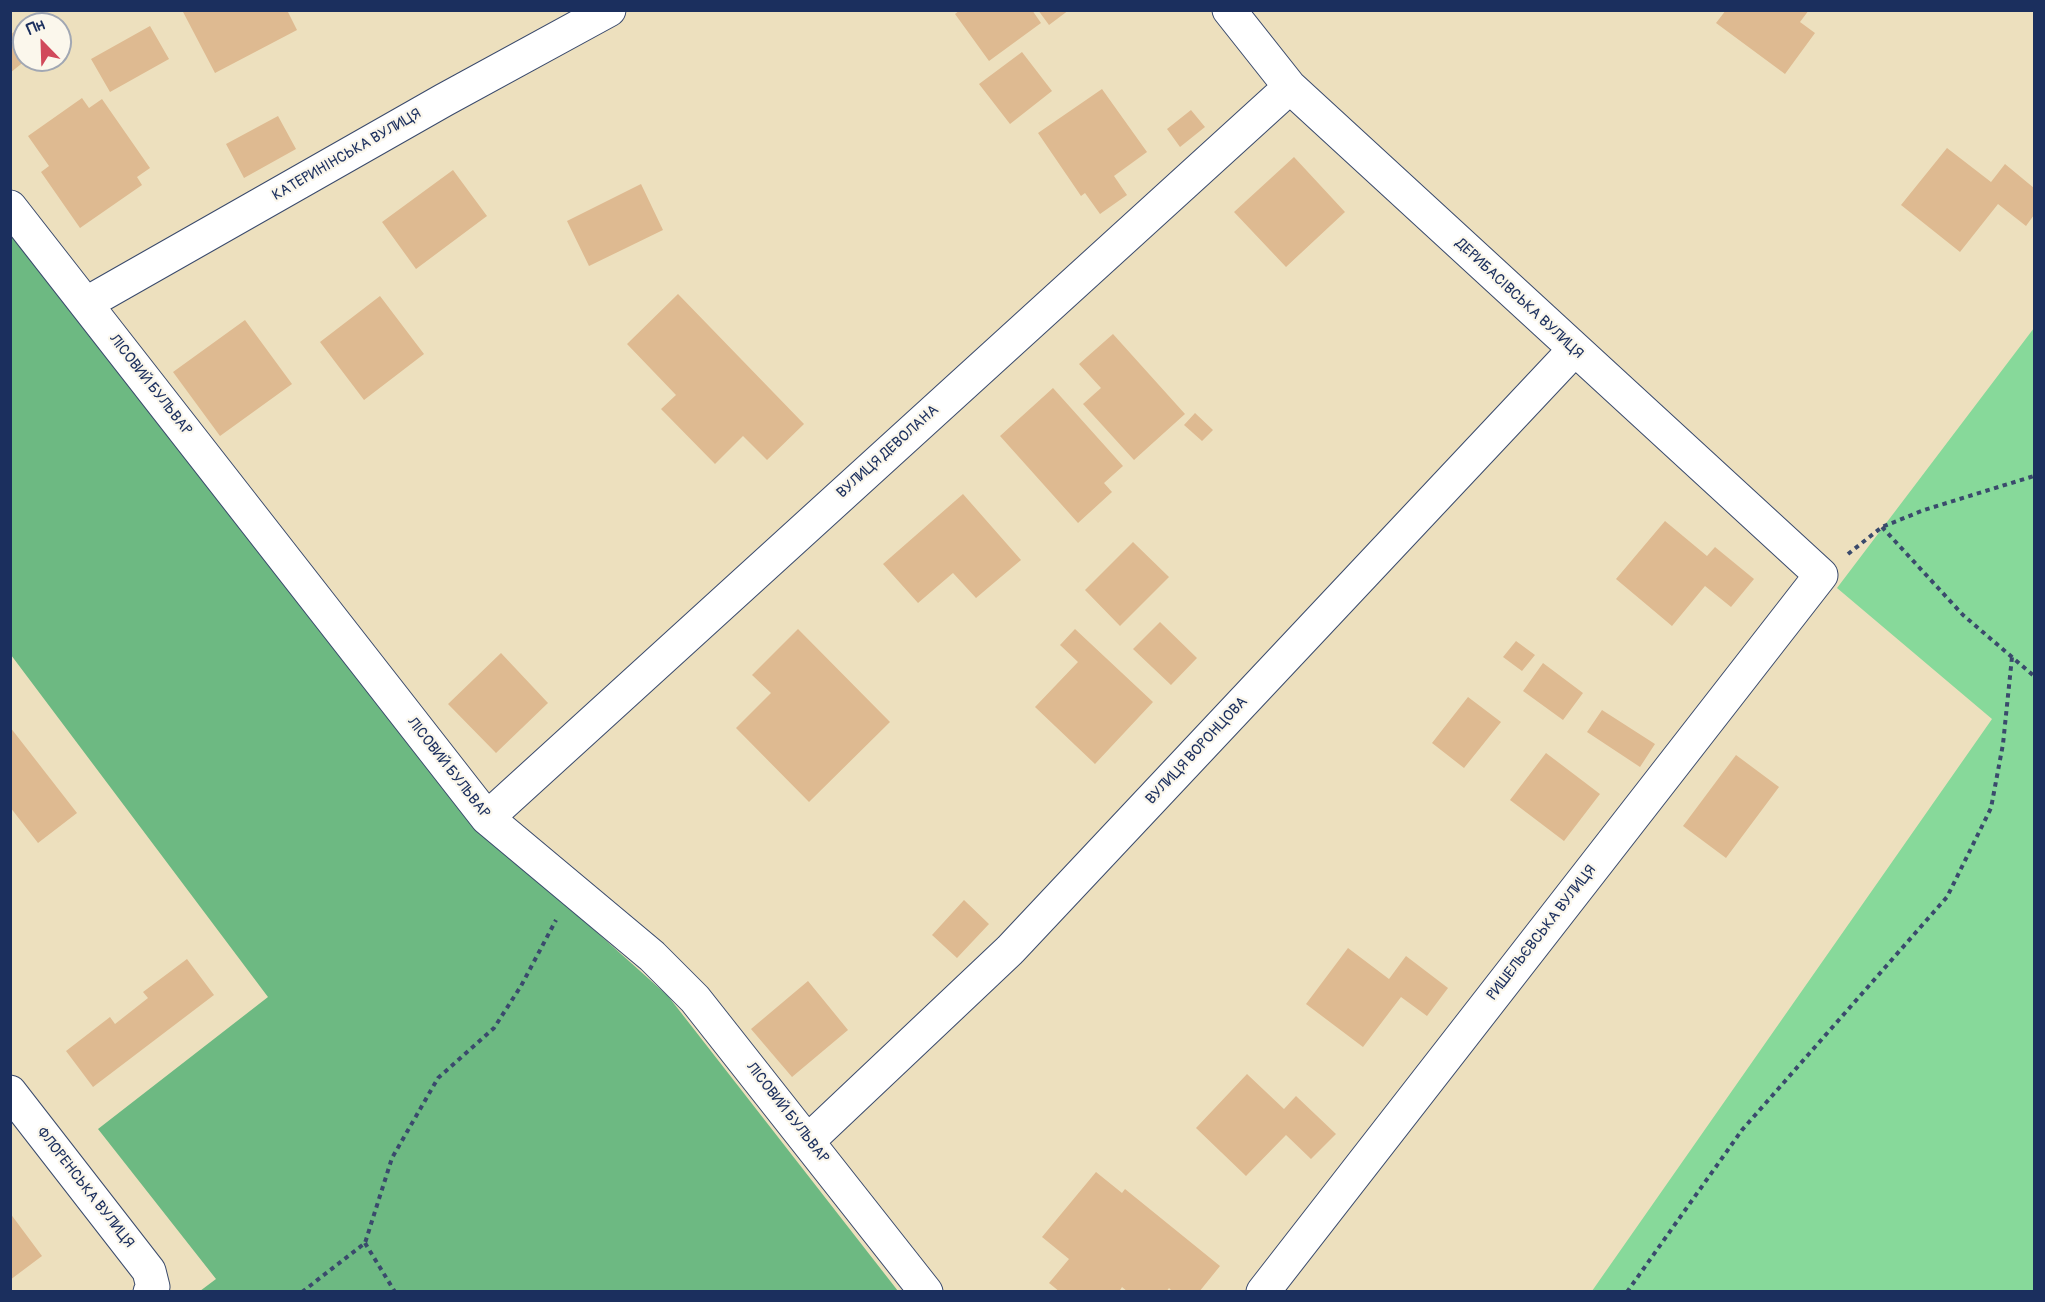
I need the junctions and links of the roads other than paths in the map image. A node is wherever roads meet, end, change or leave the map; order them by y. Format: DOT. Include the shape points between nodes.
graph roads {
  1 [pos="609,10"];
  2 [pos="1229,10"];
  3 [pos="1290,87"];
  4 [pos="10,207"];
  5 [pos="87,303"];
  6 [pos="1574,350"];
  7 [pos="1821,575"];
  8 [pos="487,818"];
  9 [pos="10,1092"];
  10 [pos="809,1140"];
  11 [pos="151,1289"];
  12 [pos="926,1292"];
  13 [pos="1263,1292"];
  1 -- 5 [label="street, КАТЕРИНІНСЬКА ВУЛИЦЯ"];
  2 -- 3 [label="street, ДЕРИБАСІВСЬКА ВУЛИЦЯ"];
  3 -- 6 [label="street, ДЕРИБАСІВСЬКА ВУЛИЦЯ"];
  3 -- 8 [label="street, ВУЛИЦЯ ДЕВОЛАНА"];
  4 -- 5 [label="street, ЛІСОВИЙ БУЛЬВАР"];
  5 -- 8 [label="street, ЛІСОВИЙ БУЛЬВАР"];
  6 -- 7 [label="street, ДЕРИБАСІВСЬКА ВУЛИЦЯ"];
  6 -- 10 [label="street, ВУЛИЦЯ ВОРОНЦОВА" via="1010,950"];
  7 -- 13 [label="street, РИШЕЛЬЄВСЬКА ВУЛИЦЯ"];
  8 -- 10 [label="street, ЛІСОВИЙ БУЛЬВАР" via="652,956 695,999"];
  9 -- 11 [label="street, ФЛОРЕНСЬКА ВУЛИЦЯ" via="149,1271"];
  10 -- 12 [label="street, ЛІСОВИЙ БУЛЬВАР"];
}
